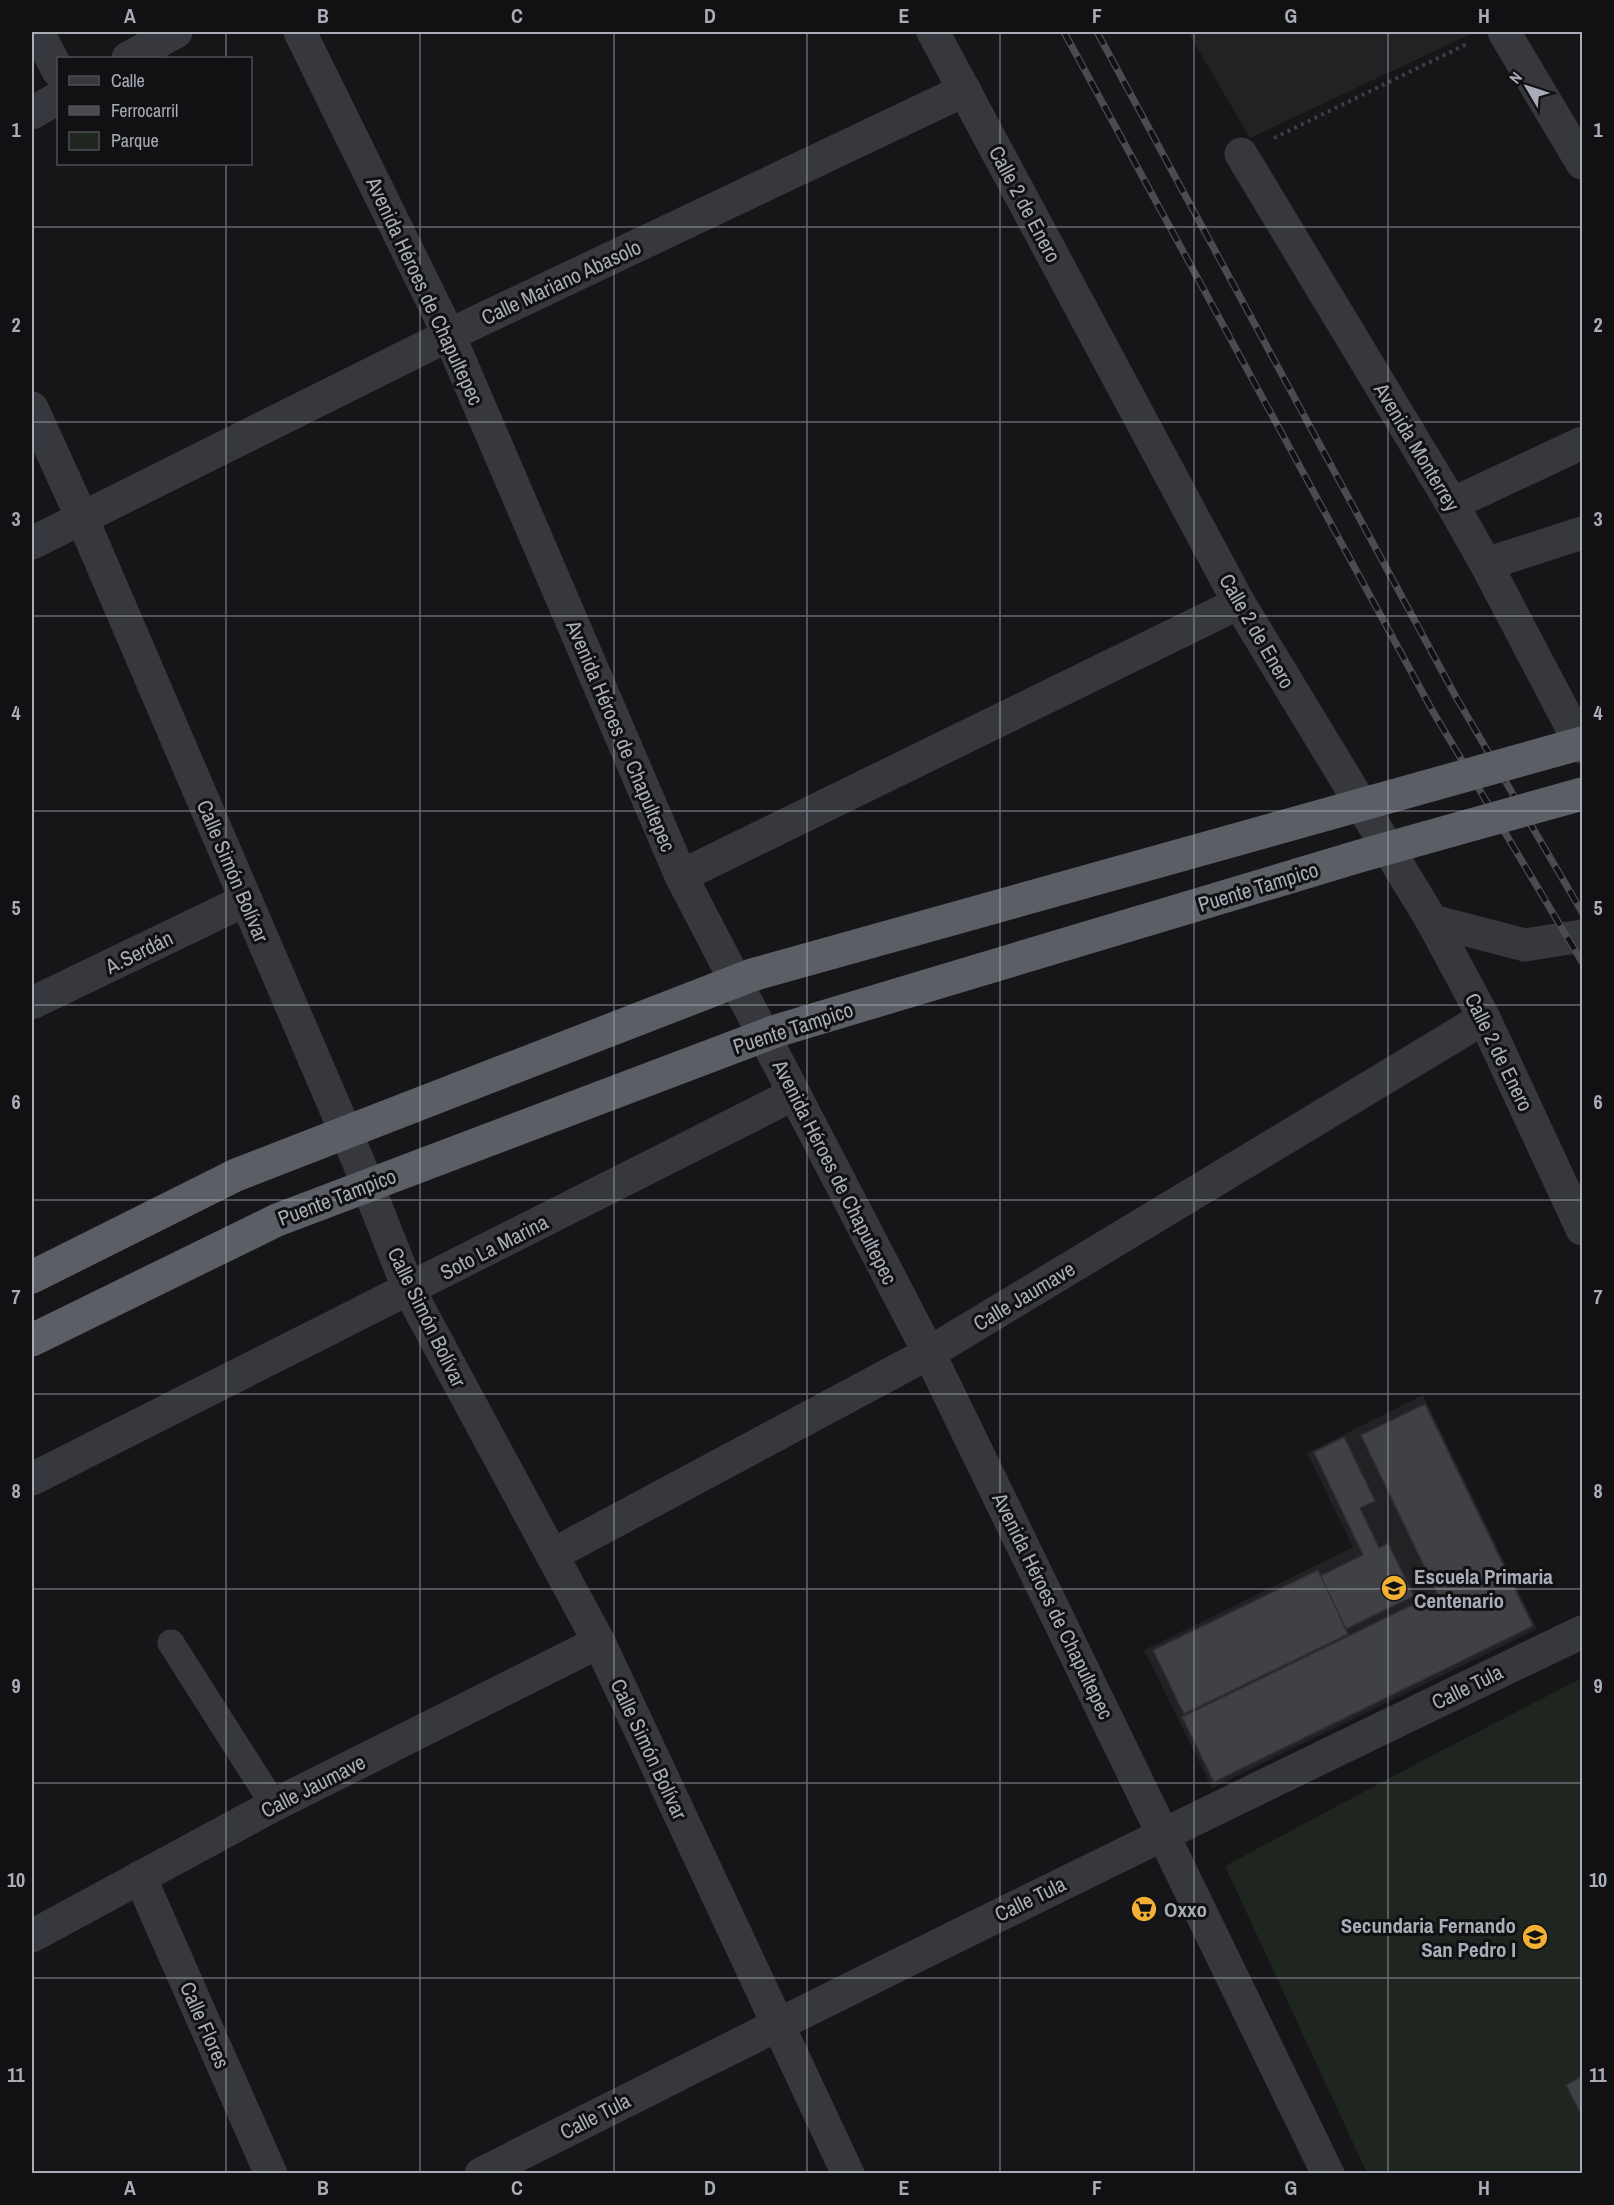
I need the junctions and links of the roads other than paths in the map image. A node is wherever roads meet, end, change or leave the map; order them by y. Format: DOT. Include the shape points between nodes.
graph roads {
  1 [pos="38,32"];
  2 [pos="176,32"];
  3 [pos="300,32"];
  4 [pos="933,32"];
  5 [pos="1504,32"];
  6 [pos="130,57"];
  7 [pos="57,69"];
  8 [pos="964,90"];
  9 [pos="57,99"];
  10 [pos="32,113"];
  11 [pos="1240,154"];
  12 [pos="1582,163"];
  13 [pos="449,336"];
  14 [pos="32,408"];
  15 [pos="1582,443"];
  16 [pos="1452,504"];
  17 [pos="82,518"];
  18 [pos="1582,533"];
  19 [pos="32,543"];
  20 [pos="1486,564"];
  21 [pos="1239,603"];
  22 [pos="1582,745"];
  23 [pos="1582,794"];
  24 [pos="681,876"];
  25 [pos="246,900"];
  26 [pos="1432,921"];
  27 [pos="1582,936"];
  28 [pos="32,1003"];
  29 [pos="1484,1018"];
  30 [pos="794,1094"];
  31 [pos="1582,1229"];
  32 [pos="32,1277"];
  33 [pos="409,1290"];
  34 [pos="32,1340"];
  35 [pos="929,1353"];
  36 [pos="32,1479"];
  37 [pos="552,1555"];
  38 [pos="1582,1632"];
  39 [pos="599,1642"];
  40 [pos="171,1643"];
  41 [pos="274,1805"];
  42 [pos="1164,1833"];
  43 [pos="140,1877"];
  44 [pos="32,1936"];
  45 [pos="777,2024"];
  46 [pos="271,2174"];
  47 [pos="481,2174"];
  48 [pos="848,2174"];
  49 [pos="1328,2174"];
  1 -- 7 [label="street"];
  2 -- 6 [label="street"];
  3 -- 13 [label="street, Avenida Héroes de Chapultepec"];
  4 -- 8 [label="street, Calle 2 de Enero"];
  5 -- 12 [label="street"];
  8 -- 13 [label="street, Calle Mariano Abasolo"];
  8 -- 21 [label="street, Calle 2 de Enero"];
  9 -- 10 [label="street"];
  11 -- 16 [label="street, Avenida Monterrey"];
  13 -- 17 [label="street, Calle Mariano Abasolo"];
  13 -- 24 [label="street, Avenida Héroes de Chapultepec"];
  14 -- 17 [label="street, Calle Simón Bolívar"];
  15 -- 16 [label="street"];
  16 -- 20 [label="street, Avenida Monterrey"];
  17 -- 19 [label="street, Calle Mariano Abasolo"];
  17 -- 25 [label="street, Calle Simón Bolívar"];
  18 -- 20 [label="street"];
  20 -- 22 [label="street, Avenida Monterrey"];
  21 -- 24 [label="street"];
  21 -- 26 [label="street, Calle 2 de Enero"];
  22 -- 32 [label="highway, bridge" via="752,975 236,1175"];
  23 -- 34 [label="highway, Puente Tampico, bridge" via="1359,856 776,1031 277,1220"];
  24 -- 30 [label="street, Avenida Héroes de Chapultepec"];
  25 -- 28 [label="street, A.Serdán"];
  25 -- 33 [label="street, Calle Simón Bolívar"];
  26 -- 27 [label="street" via="1525,945"];
  26 -- 29 [label="street, Calle 2 de Enero"];
  29 -- 31 [label="street, Calle 2 de Enero"];
  29 -- 35 [label="street, Calle Jaumave"];
  30 -- 33 [label="street, Soto La Marina"];
  30 -- 35 [label="street, Avenida Héroes de Chapultepec"];
  33 -- 36 [label="street, Soto La Marina"];
  33 -- 37 [label="street, Calle Simón Bolívar"];
  35 -- 37 [label="street, Calle Jaumave"];
  35 -- 42 [label="street, Avenida Héroes de Chapultepec"];
  37 -- 39 [label="street, Calle Simón Bolívar"];
  38 -- 42 [label="street, Calle Tula"];
  39 -- 41 [label="street, Calle Jaumave"];
  39 -- 45 [label="street, Calle Simón Bolívar"];
  40 -- 41 [label="street"];
  41 -- 43 [label="street, Calle Jaumave"];
  42 -- 45 [label="street, Calle Tula"];
  42 -- 49 [label="street, Avenida Héroes de Chapultepec"];
  43 -- 44 [label="street, Calle Jaumave"];
  43 -- 46 [label="street, Calle Flores"];
  45 -- 47 [label="street, Calle Tula"];
  45 -- 48 [label="street, Calle Simón Bolívar"];
}
